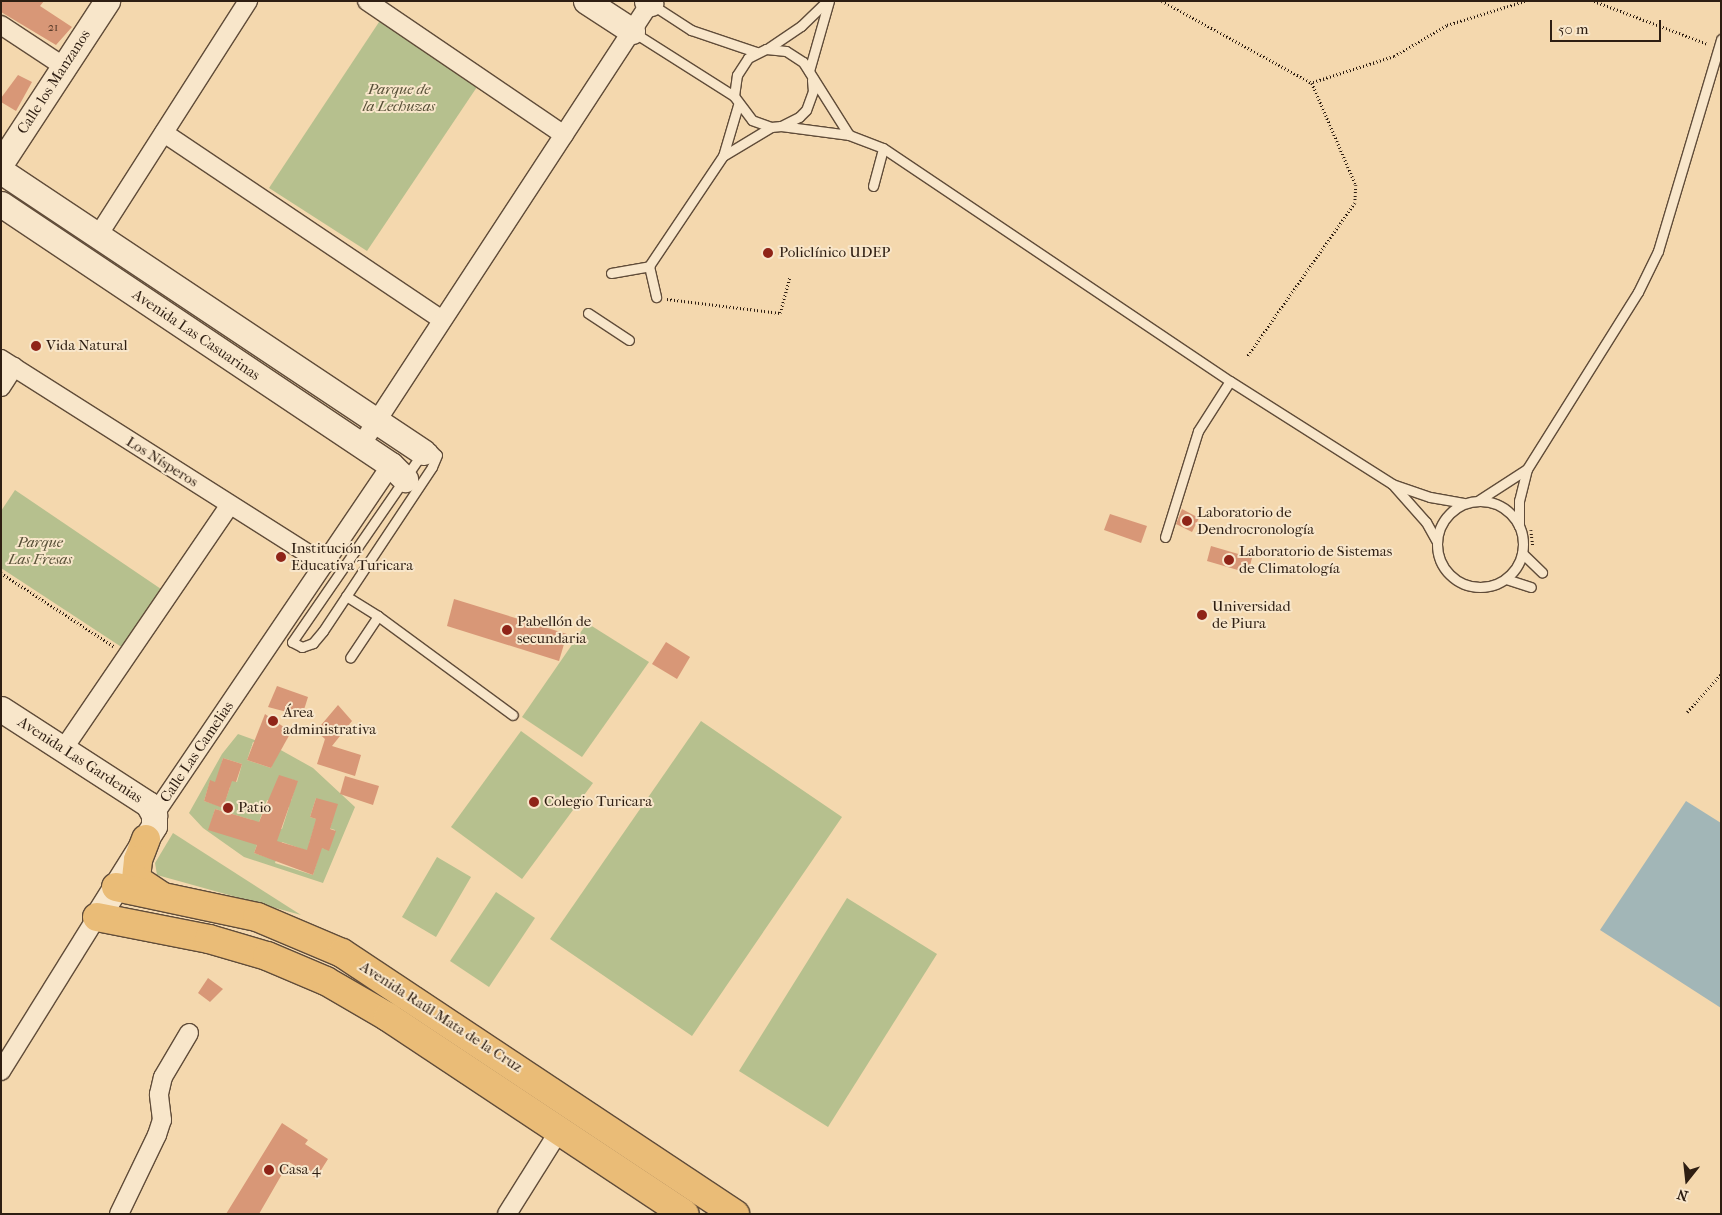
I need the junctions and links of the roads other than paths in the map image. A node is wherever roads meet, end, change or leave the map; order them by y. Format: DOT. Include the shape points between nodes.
graph roads {
  1 [pos="107,1"];
  2 [pos="248,1"];
  3 [pos="368,1"];
  4 [pos="586,1"];
  5 [pos="828,1"];
  6 [pos="648,2"];
  7 [pos="1,25"];
  8 [pos="632,31"];
  9 [pos="1718,43"];
  10 [pos="766,49"];
  11 [pos="756,52"];
  12 [pos="63,66"];
  13 [pos="809,71"];
  14 [pos="812,80"];
  15 [pos="734,96"];
  16 [pos="738,105"];
  17 [pos="781,126"];
  18 [pos="771,127"];
  19 [pos="164,133"];
  20 [pos="564,135"];
  21 [pos="848,135"];
  22 [pos="883,148"];
  23 [pos="723,156"];
  24 [pos="1,163"];
  25 [pos="1,170"];
  26 [pos="873,186"];
  27 [pos="1,204"];
  28 [pos="99,234"];
  29 [pos="649,266"];
  30 [pos="611,273"];
  31 [pos="656,297"];
  32 [pos="588,313"];
  33 [pos="442,320"];
  34 [pos="629,340"];
  35 [pos="8,363"];
  36 [pos="1230,381"];
  37 [pos="1,387"];
  38 [pos="378,420"];
  39 [pos="361,445"];
  40 [pos="423,452"];
  41 [pos="1527,469"];
  42 [pos="398,472"];
  43 [pos="1392,484"];
  44 [pos="1478,500"];
  45 [pos="1463,504"];
  46 [pos="230,505"];
  47 [pos="1519,526"];
  48 [pos="1165,537"];
  49 [pos="1436,540"];
  50 [pos="1522,553"];
  51 [pos="324,564"];
  52 [pos="1542,572"];
  53 [pos="1506,579"];
  54 [pos="1531,587"];
  55 [pos="346,596"];
  56 [pos="378,616"];
  57 [pos="350,658"];
  58 [pos="1,709"];
  59 [pos="513,715"];
  60 [pos="64,748"];
  61 [pos="150,827"];
  62 [pos="116,887"];
  63 [pos="164,896"];
  64 [pos="97,917"];
  65 [pos="189,1033"];
  66 [pos="1,1070"];
  67 [pos="559,1131"];
  68 [pos="119,1214"];
  69 [pos="507,1214"];
  70 [pos="684,1214"];
  71 [pos="735,1214"];
  1 -- 12 [label="street, Calle los Manzanos"];
  2 -- 19 [label="street"];
  3 -- 20 [label="street"];
  4 -- 8 [label="street"];
  5 -- 10 [label="lane" via="801,26"];
  5 -- 13 [label="lane"];
  6 -- 8 [label="street"];
  6 -- 11 [label="lane" via="696,33"];
  7 -- 12 [label="street"];
  8 -- 15 [label="lane"];
  8 -- 20 [label="street"];
  9 -- 41 [label="lane" via="1658,251 1638,292"];
  10 -- 11 [label="lane"];
  10 -- 13 [label="lane" via="786,51 803,62"];
  11 -- 15 [label="lane" via="736,75"];
  12 -- 24 [label="street, Calle los Manzanos"];
  13 -- 14 [label="lane"];
  14 -- 17 [label="lane" via="813,91 806,110"];
  14 -- 21 [label="lane"];
  15 -- 16 [label="lane"];
  16 -- 18 [label="lane" via="752,120"];
  16 -- 23 [label="lane"];
  17 -- 18 [label="lane"];
  17 -- 21 [label="lane"];
  18 -- 23 [label="lane"];
  19 -- 28 [label="street"];
  19 -- 33 [label="street"];
  20 -- 33 [label="street"];
  21 -- 22 [label="lane"];
  22 -- 26 [label="lane"];
  22 -- 36 [label="lane"];
  23 -- 29 [label="lane"];
  25 -- 28 [label="street, Avenida Las Casuarinas"];
  27 -- 39 [label="street, Avenida Las Casuarinas"];
  28 -- 38 [label="street, Avenida Las Casuarinas"];
  29 -- 30 [label="lane"];
  29 -- 31 [label="lane"];
  32 -- 34 [label="lane"];
  33 -- 38 [label="street"];
  35 -- 37 [label="street"];
  35 -- 46 [label="street, Los Nísperos"];
  36 -- 43 [label="lane"];
  36 -- 48 [label="lane" via="1198,432"];
  38 -- 39 [label="street"];
  38 -- 40 [label="street, Avenida Las Casuarinas"];
  39 -- 42 [label="street, Avenida Las Casuarinas"];
  40 -- 42 [label="lane"];
  40 -- 55 [label="lane" via="432,449 437,455 432,467"];
  41 -- 44 [label="lane"];
  41 -- 47 [label="lane" via="1519,501"];
  42 -- 51 [label="street, Calle Las Camelias"];
  42 -- 55 [label="lane" via="292,642 302,647 313,643"];
  43 -- 45 [label="lane" via="1430,498"];
  43 -- 49 [label="lane" via="1426,522"];
  44 -- 45 [label="lane"];
  44 -- 47 [label="lane" via="1502,507"];
  45 -- 49 [label="lane" via="1447,514"];
  46 -- 51 [label="street, Los Nísperos"];
  46 -- 60 [label="street"];
  47 -- 50 [label="lane"];
  49 -- 53 [label="lane" via="1441,564 1458,582 1482,587"];
  50 -- 52 [label="lane"];
  50 -- 53 [label="lane" via="1519,563"];
  51 -- 61 [label="street, Calle Las Camelias"];
  53 -- 54 [label="lane"];
  55 -- 56 [label="lane"];
  56 -- 57 [label="lane"];
  56 -- 59 [label="lane"];
  58 -- 60 [label="street, Avenida Las Gardenias"];
  60 -- 61 [label="street, Avenida Las Gardenias" via="148,804"];
  61 -- 62 [label="street, Calle Las Camelias"];
  61 -- 63 [label="main road" via="138,860 136,880"];
  62 -- 63 [label="main road, Avenida Raúl Mata de la Cruz"];
  62 -- 64 [label="street, Calle Las Camelias"];
  63 -- 71 [label="main road, Avenida Raúl Mata de la Cruz" via="257,917 342,953"];
  64 -- 66 [label="street, Calle Las Camelias"];
  64 -- 67 [label="main road, Avenida Raúl Mata de la Cruz" via="209,939 267,956 326,981 388,1017"];
  65 -- 68 [label="street" via="163,1077 159,1094 162,1120"];
  67 -- 69 [label="street"];
  67 -- 70 [label="main road, Avenida Raúl Mata de la Cruz"];
}
